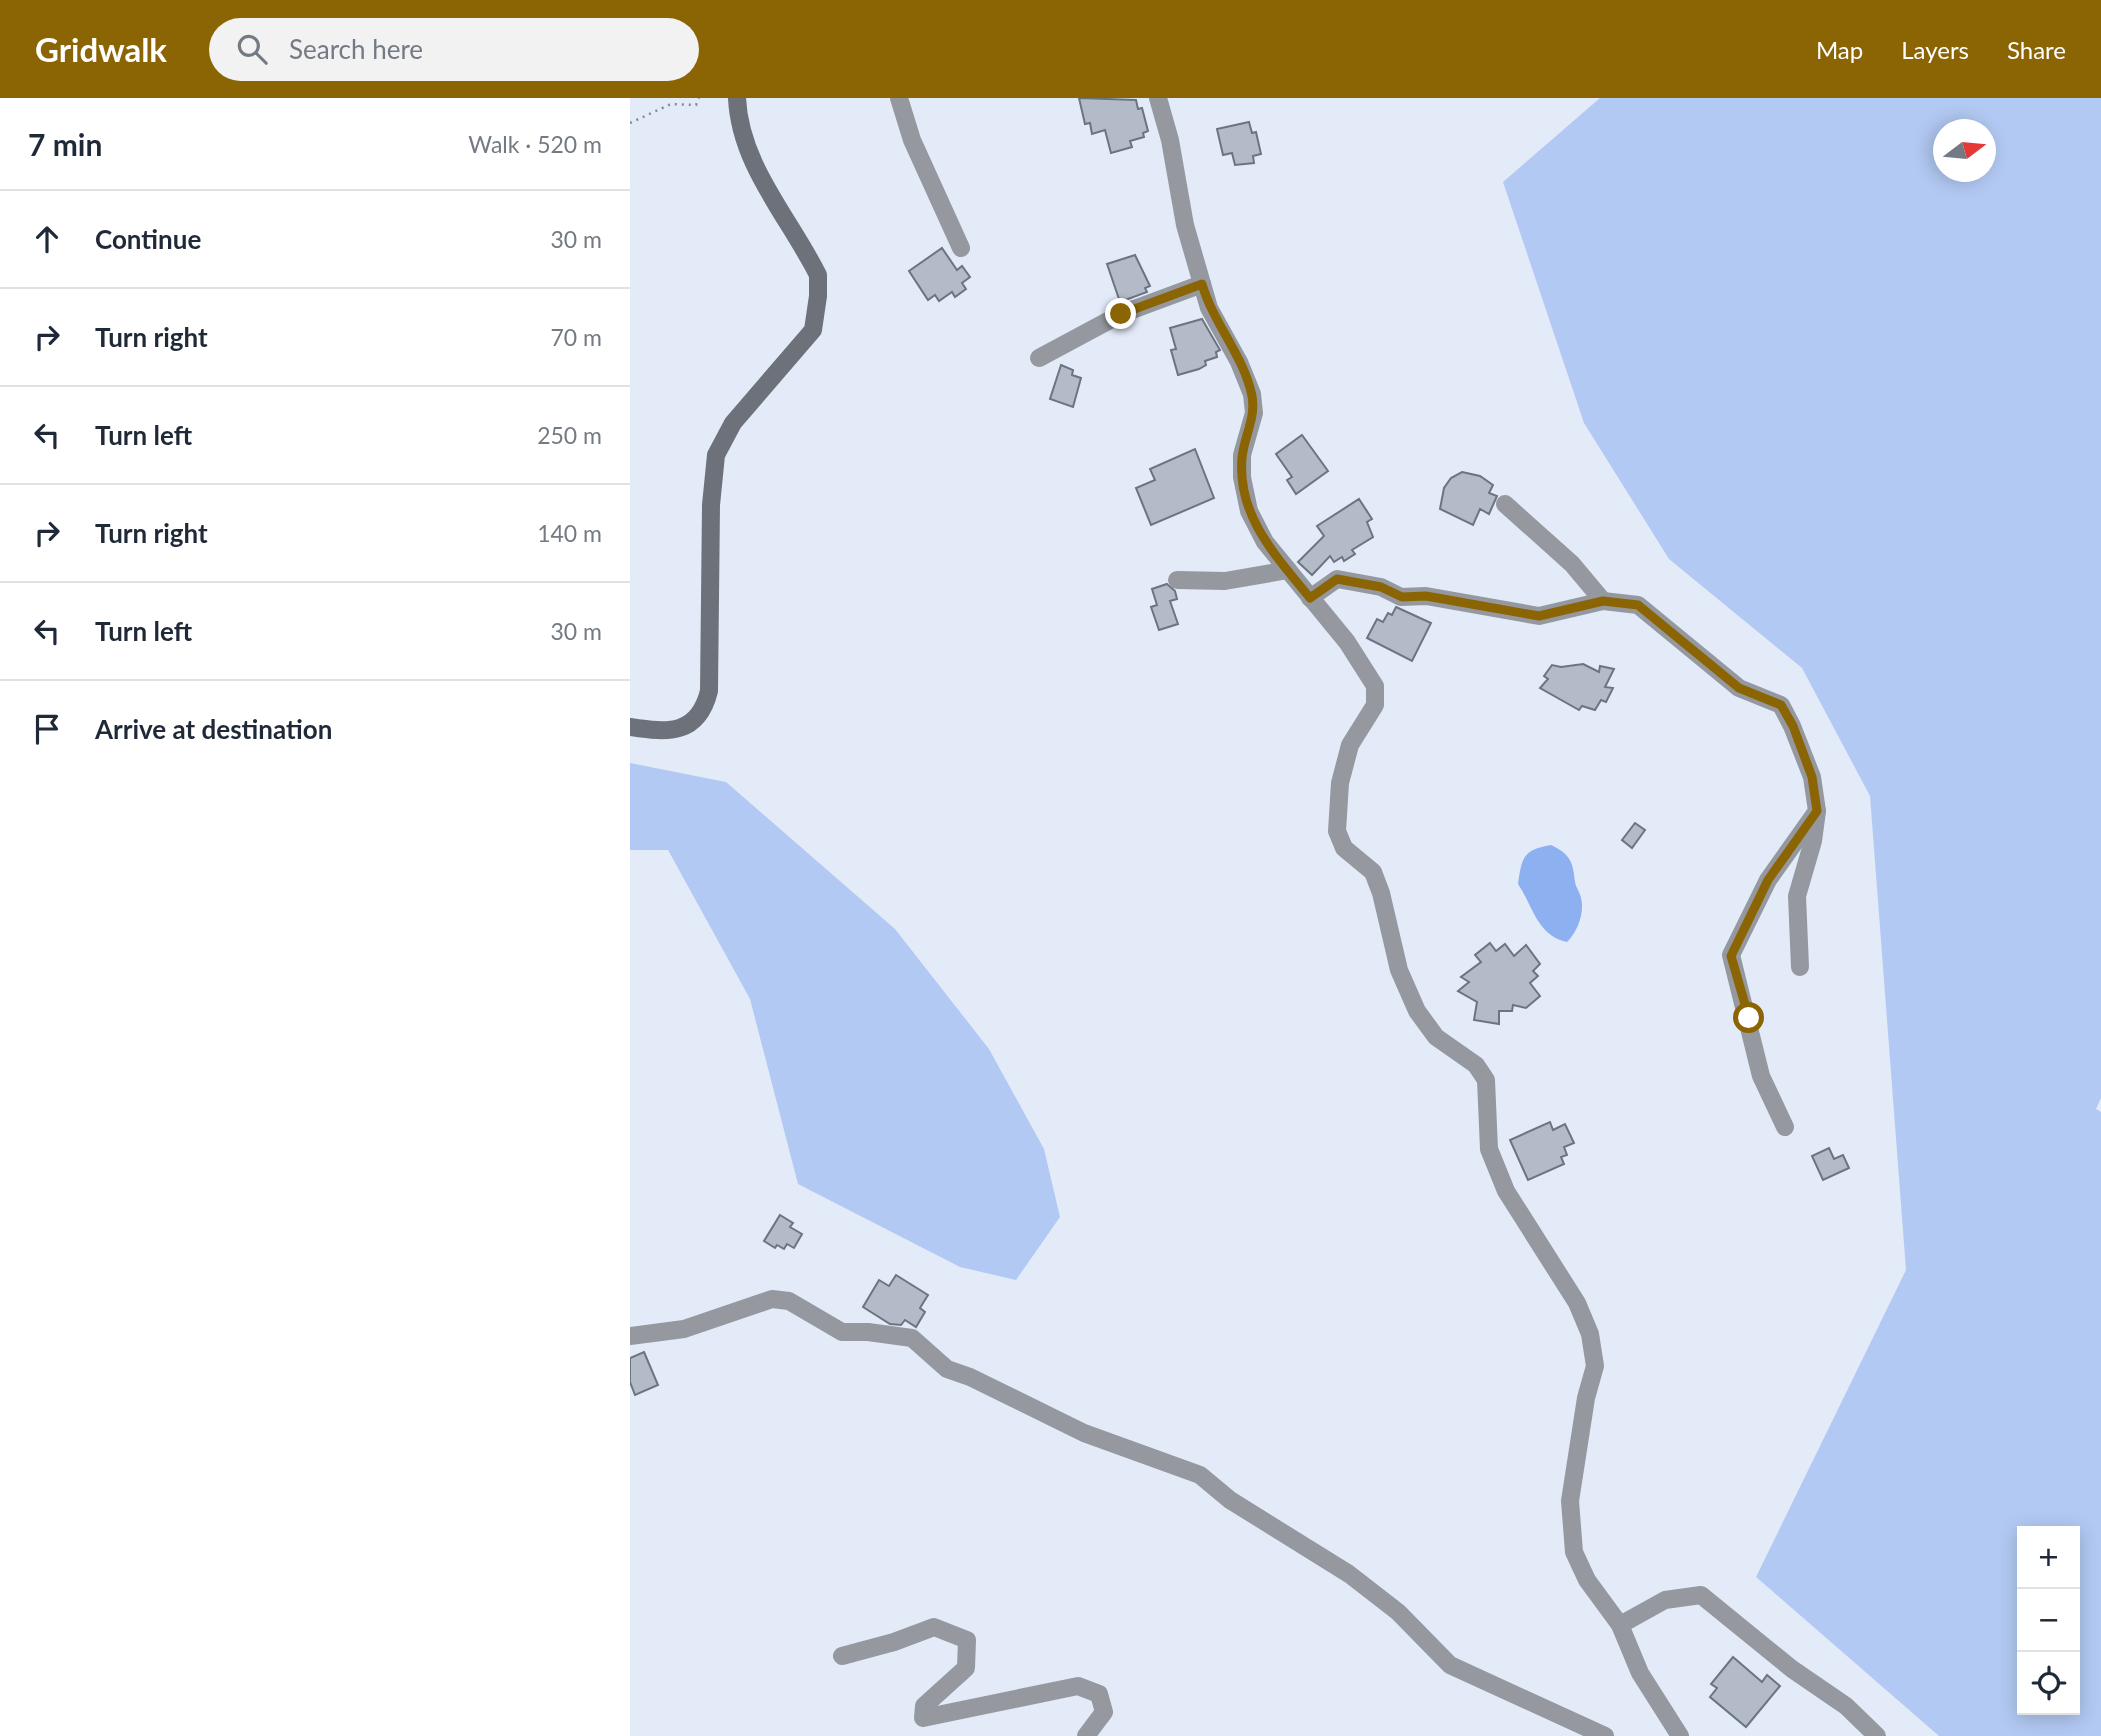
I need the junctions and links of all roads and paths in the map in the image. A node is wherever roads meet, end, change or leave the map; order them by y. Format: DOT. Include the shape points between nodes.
graph roads {
  1 [pos="699,98"];
  2 [pos="737,98"];
  3 [pos="899,98"];
  4 [pos="1158,98"];
  5 [pos="630,123"];
  6 [pos="961,248"];
  7 [pos="1202,284"];
  8 [pos="1039,358"];
  9 [pos="1505,504"];
  10 [pos="1288,570"];
  11 [pos="1177,580"];
  12 [pos="1310,598"];
  13 [pos="1603,601"];
  14 [pos="630,727"];
  15 [pos="1817,811"];
  16 [pos="1800,967"];
  17 [pos="1785,1127"];
  18 [pos="630,1336"];
  19 [pos="1620,1625"];
  20 [pos="842,1656"];
  21 [pos="1086,1736"];
  22 [pos="1605,1736"];
  23 [pos="1680,1736"];
  24 [pos="1878,1736"];
  1 -- 5 [label="path" via="696,105 671,104"];
  2 -- 14 [label="main road" via="746,148 818,275 813,330 733,424 716,455 711,505 709,691 704,710 681,729"];
  3 -- 6 [label="street" via="912,140"];
  4 -- 7 [label="street"];
  7 -- 8 [label="street" via="1121,314"];
  7 -- 10 [label="street" via="1251,394 1254,413 1242,455 1249,511 1265,542"];
  9 -- 13 [label="street" via="1572,565"];
  10 -- 11 [label="street" via="1225,581"];
  10 -- 12 [label="street"];
  12 -- 13 [label="street" via="1337,579 1381,587 1402,597 1426,596 1539,616"];
  12 -- 19 [label="street" via="1347,642 1375,686 1375,705 1350,745 1337,831 1344,848 1373,872 1399,970 1417,1011 1436,1037 1476,1065 1486,1080 1489,1149 1506,1191 1577,1303 1590,1335 1595,1366 1576,1451 1571,1532 1587,1580"];
  13 -- 15 [label="street" via="1638,605 1739,688 1781,705 1812,777"];
  15 -- 16 [label="street" via="1797,896"];
  15 -- 17 [label="street" via="1768,880 1731,956 1761,1076"];
  18 -- 22 [label="street" via="684,1329 772,1299 789,1301 842,1332 912,1338 947,1369 1084,1433 1200,1475 1230,1500 1349,1574 1398,1612 1450,1665"];
  19 -- 23 [label="street" via="1640,1673"];
  19 -- 24 [label="street" via="1665,1600 1701,1595 1846,1706"];
  20 -- 21 [label="street" via="934,1627 967,1640 966,1668 924,1706 923,1718 1078,1686 1099,1694 1104,1712"];
}
